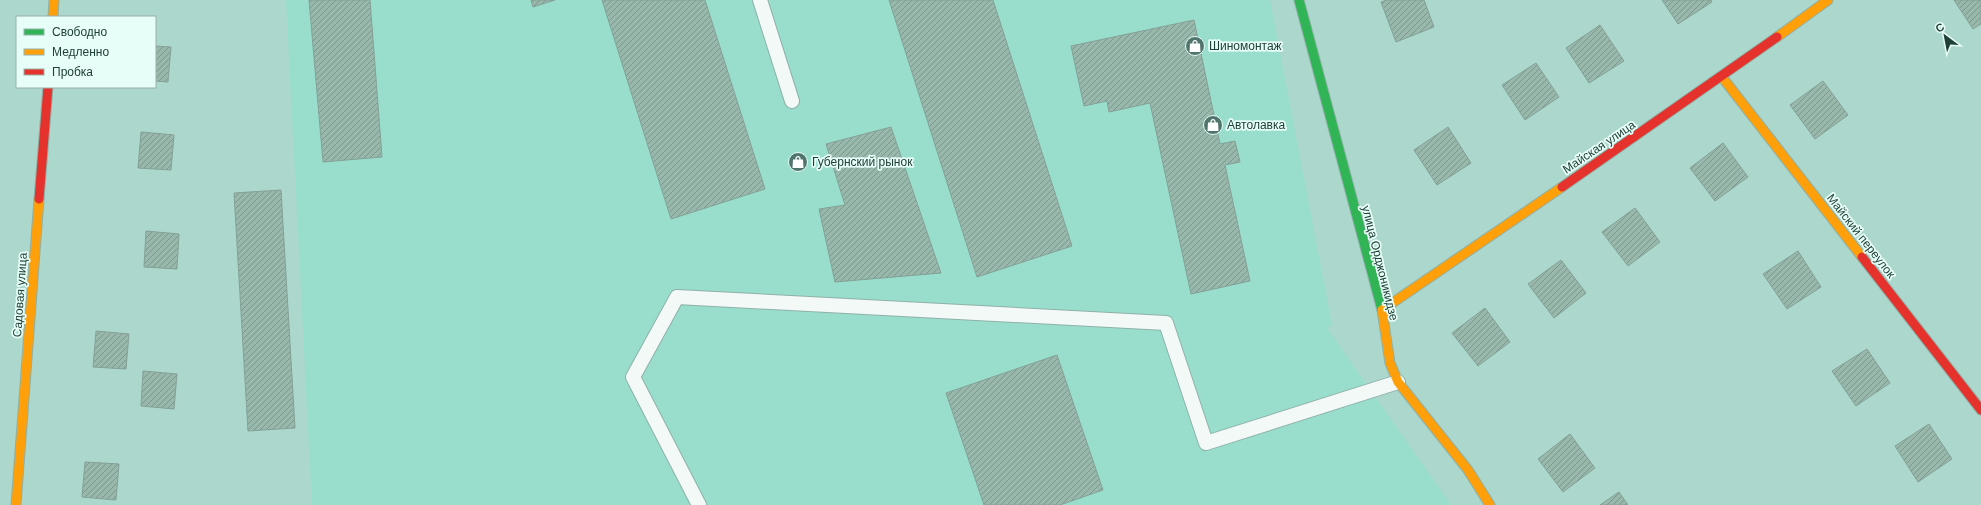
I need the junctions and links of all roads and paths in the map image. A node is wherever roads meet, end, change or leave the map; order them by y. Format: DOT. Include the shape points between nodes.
graph roads {
  1 [pos="54,0"];
  2 [pos="760,0"];
  3 [pos="1299,0"];
  4 [pos="1828,0"];
  5 [pos="53,16"];
  6 [pos="1722,77"];
  7 [pos="48,88"];
  8 [pos="792,101"];
  9 [pos="1382,310"];
  10 [pos="1398,382"];
  11 [pos="1981,410"];
  12 [pos="16,505"];
  13 [pos="699,505"];
  14 [pos="1490,505"];
  1 -- 5 [label="street"];
  2 -- 8 [label="lane"];
  3 -- 9 [label="street, улица Орджоникидзе"];
  4 -- 6 [label="street, Майская улица"];
  6 -- 9 [label="street, Майская улица"];
  6 -- 11 [label="street, Майский переулок"];
  7 -- 12 [label="street, Садовая улица"];
  9 -- 10 [label="street, улица Орджоникидзе" via="1390,363"];
  10 -- 13 [label="lane" via="1206,443 1166,323 677,297 633,377"];
  10 -- 14 [label="street, улица Орджоникидзе" via="1468,470"];
}
